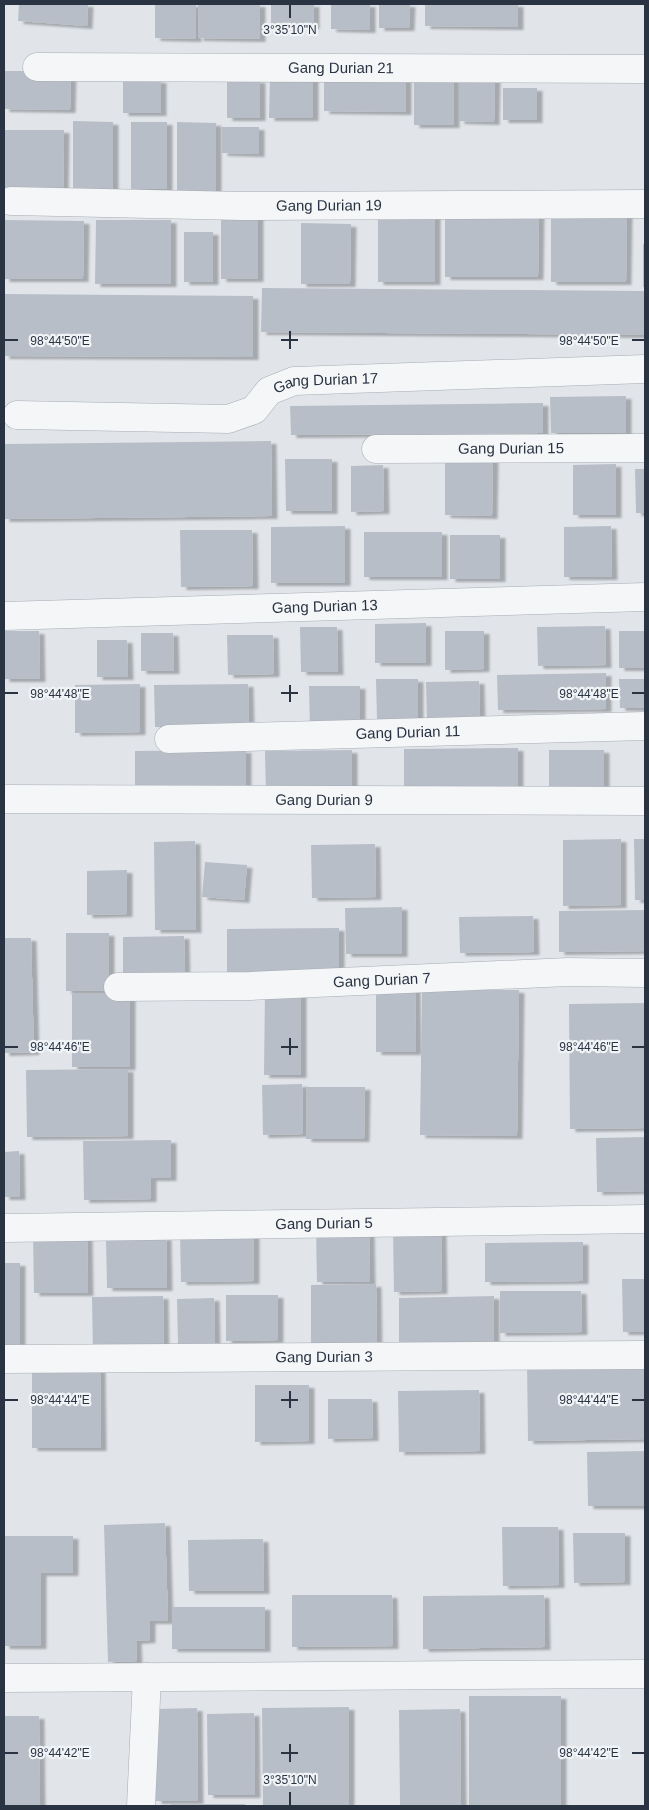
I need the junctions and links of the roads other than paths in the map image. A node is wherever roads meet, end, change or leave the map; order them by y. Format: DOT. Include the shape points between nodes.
graph roads {
  1 [pos="37,67"];
  2 [pos="645,69"];
  3 [pos="11,201"];
  4 [pos="645,204"];
  5 [pos="645,369"];
  6 [pos="17,415"];
  7 [pos="645,448"];
  8 [pos="376,449"];
  9 [pos="645,598"];
  10 [pos="4,616"];
  11 [pos="645,726"];
  12 [pos="169,739"];
  13 [pos="4,799"];
  14 [pos="645,801"];
  15 [pos="645,973"];
  16 [pos="118,988"];
  17 [pos="645,1219"];
  18 [pos="4,1228"];
  19 [pos="645,1355"];
  20 [pos="4,1359"];
  21 [pos="645,1674"];
  22 [pos="147,1677"];
  23 [pos="4,1678"];
  24 [pos="645,1683"];
  25 [pos="141,1806"];
  1 -- 2 [label="street, Gang Durian 21"];
  3 -- 4 [label="street, Gang Durian 19" via="242,206"];
  5 -- 6 [label="street, Gang Durian 17" via="294,381 269,391 254,410 228,418"];
  7 -- 8 [label="street, Gang Durian 15"];
  9 -- 10 [label="street, Gang Durian 13"];
  11 -- 12 [label="street, Gang Durian 11"];
  13 -- 14 [label="street, Gang Durian 9"];
  15 -- 16 [label="street, Gang Durian 7" via="568,972 250,986"];
  17 -- 18 [label="street, Gang Durian 5"];
  19 -- 20 [label="street, Gang Durian 3"];
  21 -- 22 [label="street"];
  21 -- 24 [label="street"];
  22 -- 23 [label="street"];
  22 -- 25 [label="street"];
}
